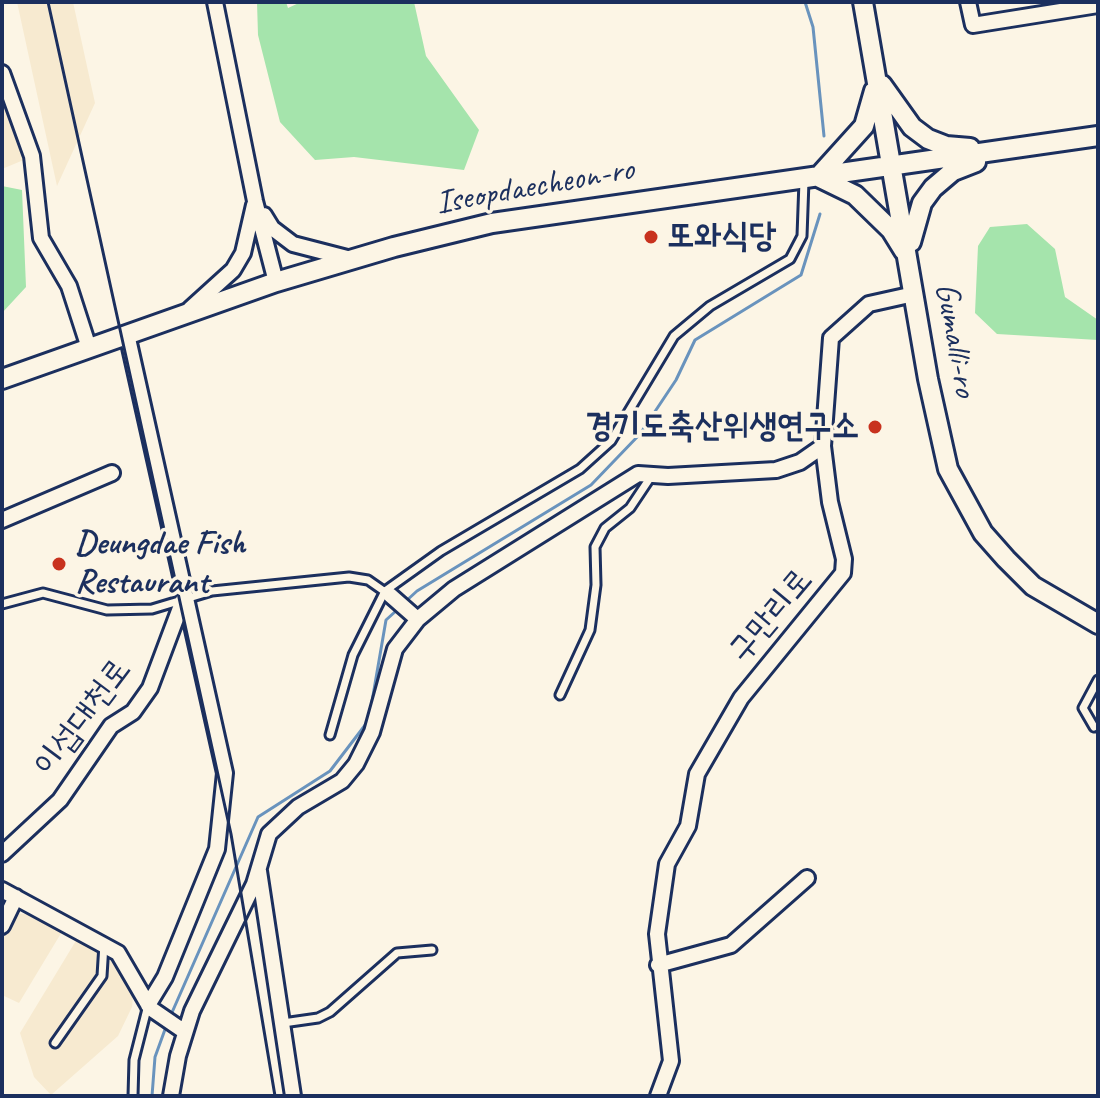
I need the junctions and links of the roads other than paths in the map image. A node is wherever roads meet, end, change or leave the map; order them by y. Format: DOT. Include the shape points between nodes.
graph roads {
  1 [pos="215,2"];
  2 [pos="863,2"];
  3 [pos="968,2"];
  4 [pos="1098,5"];
  5 [pos="1040,8"];
  6 [pos="2,73"];
  7 [pos="876,76"];
  8 [pos="1098,136"];
  9 [pos="1004,150"];
  10 [pos="894,167"];
  11 [pos="811,178"];
  12 [pos="255,201"];
  13 [pos="351,259"];
  14 [pos="909,259"];
  15 [pos="276,282"];
  16 [pos="914,294"];
  17 [pos="185,313"];
  18 [pos="127,334"];
  19 [pos="89,348"];
  20 [pos="2,379"];
  21 [pos="823,446"];
  22 [pos="112,473"];
  23 [pos="652,475"];
  24 [pos="2,520"];
  25 [pos="387,593"];
  26 [pos="184,599"];
  27 [pos="2,604"];
  28 [pos="415,617"];
  29 [pos="1098,624"];
  30 [pos="1098,680"];
  31 [pos="560,695"];
  32 [pos="1094,727"];
  33 [pos="330,735"];
  34 [pos="2,854"];
  35 [pos="258,865"];
  36 [pos="807,878"];
  37 [pos="9,893"];
  38 [pos="2,926"];
  39 [pos="104,944"];
  40 [pos="432,950"];
  41 [pos="658,965"];
  42 [pos="150,1008"];
  43 [pos="282,1023"];
  44 [pos="185,1032"];
  45 [pos="55,1043"];
  46 [pos="133,1096"];
  47 [pos="171,1096"];
  48 [pos="293,1096"];
  49 [pos="658,1096"];
  1 -- 12 [label="street"];
  2 -- 7 [label="street, Gumalli-ro"];
  3 -- 5 [label="street" via="973,25"];
  4 -- 5 [label="street"];
  6 -- 19 [label="street" via="32,156 41,238 69,286"];
  7 -- 9 [label="street" via="897,109 928,139 946,146"];
  7 -- 10 [label="street, Gumalli-ro"];
  7 -- 11 [label="street" via="864,126"];
  8 -- 9 [label="street, Iseopdaecheon-ro"];
  9 -- 10 [label="street, Iseopdaecheon-ro"];
  9 -- 14 [label="street" via="953,171 933,188 912,226"];
  10 -- 11 [label="street, Iseopdaecheon-ro"];
  10 -- 14 [label="street, Gumalli-ro"];
  11 -- 13 [label="street, Iseopdaecheon-ro" via="492,223"];
  11 -- 14 [label="street" via="837,184 872,210"];
  11 -- 25 [label="lane" via="802,236 790,259 710,306 674,336 611,441 580,469 441,551"];
  12 -- 13 [label="street" via="272,228 293,244"];
  12 -- 15 [label="street"];
  12 -- 17 [label="street" via="238,262"];
  13 -- 15 [label="street, Iseopdaecheon-ro"];
  14 -- 16 [label="street, Gumalli-ro"];
  15 -- 17 [label="street, Iseopdaecheon-ro"];
  16 -- 21 [label="street, 구만리로" via="869,304 831,338"];
  16 -- 29 [label="street, Gumalli-ro" via="938,430 963,502 1020,574"];
  17 -- 18 [label="street, Iseopdaecheon-ro"];
  18 -- 19 [label="street, Iseopdaecheon-ro"];
  18 -- 26 [label="street"];
  19 -- 20 [label="street, Iseopdaecheon-ro"];
  21 -- 23 [label="street" via="776,470"];
  21 -- 41 [label="street, 구만리로" via="843,573 741,698 701,764 688,826 667,864"];
  22 -- 24 [label="street"];
  23 -- 31 [label="lane" via="595,547 590,630"];
  23 -- 35 [label="street" via="633,477 454,589 418,619 395,649 372,732 356,764 342,781 282,819 269,834"];
  25 -- 26 [label="lane" via="368,580 349,577 212,591"];
  25 -- 28 [label="street"];
  25 -- 33 [label="lane" via="353,655"];
  26 -- 27 [label="lane" via="152,609 107,610 43,593"];
  26 -- 34 [label="street, 이섭대천로" via="150,688 133,712 111,726 60,800"];
  26 -- 42 [label="street" via="225,773 224,804 217,849"];
  30 -- 32 [label="lane" via="1083,708"];
  35 -- 43 [label="street"];
  35 -- 44 [label="street"];
  36 -- 41 [label="street" via="731,945"];
  37 -- 38 [label="street"];
  37 -- 39 [label="street"];
  39 -- 42 [label="street" via="123,958"];
  39 -- 45 [label="lane" via="102,976"];
  40 -- 43 [label="lane" via="397,953 324,1016"];
  41 -- 49 [label="street, 구만리로" via="671,1061"];
  42 -- 44 [label="street"];
  42 -- 46 [label="lane" via="134,1060"];
  43 -- 48 [label="street"];
  44 -- 47 [label="street"];
}
